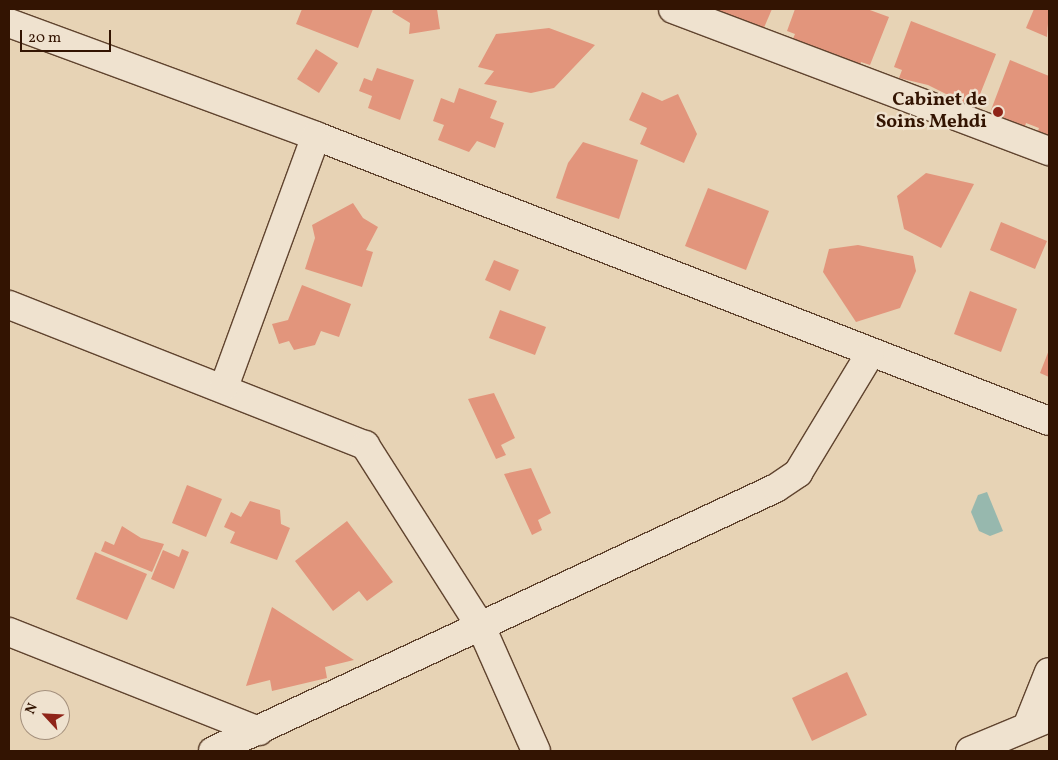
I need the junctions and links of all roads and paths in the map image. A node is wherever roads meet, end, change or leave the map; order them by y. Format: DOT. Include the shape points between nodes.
graph roads {
  1 [pos="673,9"];
  2 [pos="9,23"];
  3 [pos="316,136"];
  4 [pos="1049,151"];
  5 [pos="9,305"];
  6 [pos="870,354"];
  7 [pos="224,387"];
  8 [pos="1049,421"];
  9 [pos="482,629"];
  10 [pos="9,632"];
  11 [pos="1049,672"];
  12 [pos="1038,722"];
  13 [pos="259,730"];
  14 [pos="212,751"];
  15 [pos="536,751"];
  16 [pos="970,751"];
  1 -- 4 [label="street"];
  2 -- 3 [label="street"];
  3 -- 6 [label="street"];
  3 -- 7 [label="street"];
  5 -- 7 [label="street"];
  6 -- 8 [label="street"];
  6 -- 9 [label="street" via="798,473 776,488"];
  7 -- 9 [label="street" via="365,445"];
  9 -- 13 [label="street"];
  9 -- 15 [label="street"];
  10 -- 13 [label="street"];
  11 -- 12 [label="street"];
  12 -- 16 [label="street"];
  13 -- 14 [label="street"];
}
